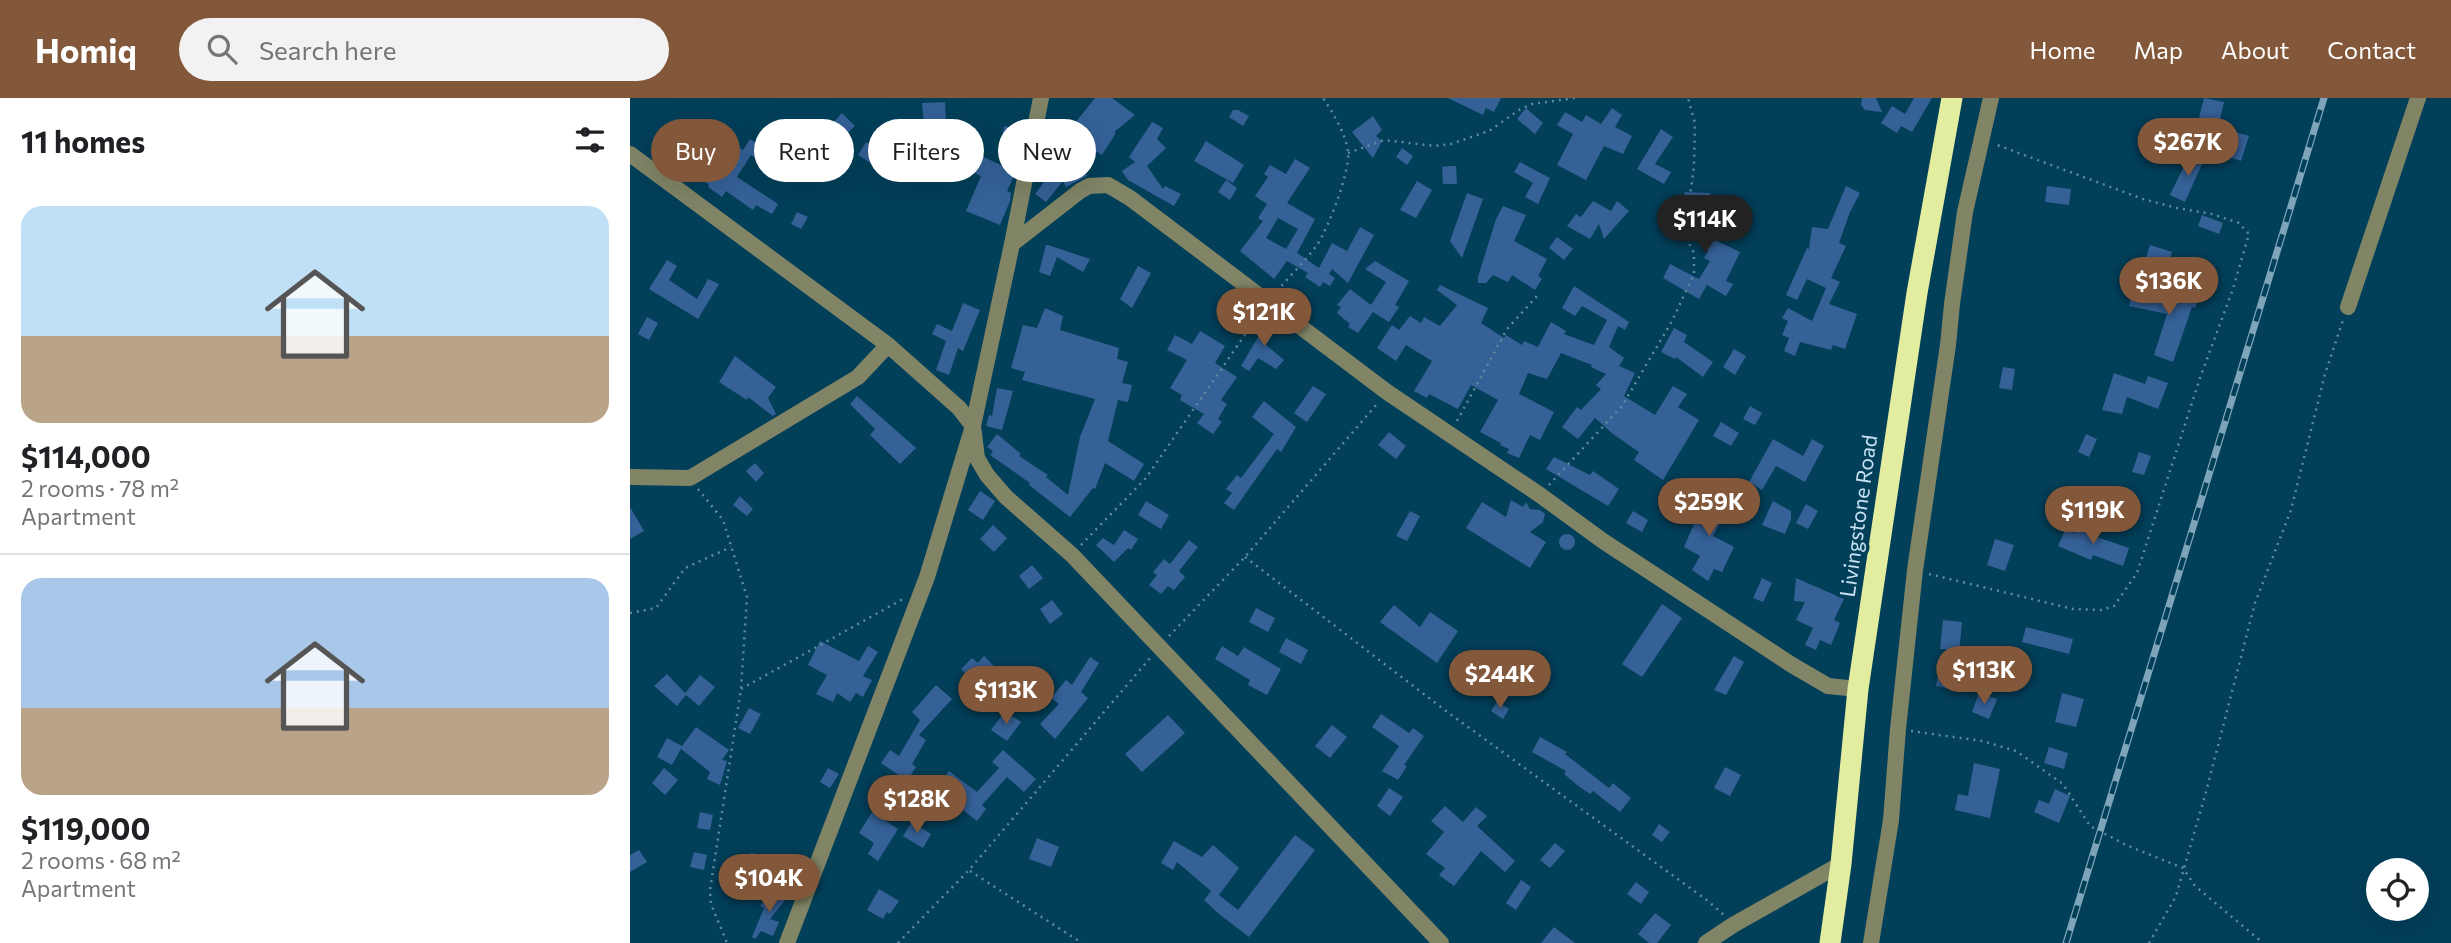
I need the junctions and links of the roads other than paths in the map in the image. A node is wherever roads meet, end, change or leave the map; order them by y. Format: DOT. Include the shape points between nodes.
graph roads {
  1 [pos="1041,98"];
  2 [pos="1952,98"];
  3 [pos="1991,98"];
  4 [pos="2418,98"];
  5 [pos="630,154"];
  6 [pos="1012,244"];
  7 [pos="2348,307"];
  8 [pos="888,345"];
  9 [pos="973,426"];
  10 [pos="630,477"];
  11 [pos="1858,689"];
  12 [pos="1841,864"];
  13 [pos="787,943"];
  14 [pos="1441,943"];
  15 [pos="1706,943"];
  16 [pos="1830,943"];
  17 [pos="1871,943"];
  1 -- 6 [label="street"];
  2 -- 11 [label="highway, Livingstone Road" via="1917,293"];
  3 -- 17 [label="street" via="1965,212 1915,570 1891,820"];
  4 -- 7 [label="street"];
  5 -- 8 [label="street"];
  6 -- 9 [label="street"];
  6 -- 11 [label="street" via="1080,191 1108,185 1194,244 1387,392 1603,541 1828,686"];
  8 -- 9 [label="street"];
  8 -- 10 [label="street" via="858,377 690,478"];
  9 -- 13 [label="street" via="927,577"];
  9 -- 14 [label="street" via="977,458 1006,497 1072,555"];
  11 -- 12 [label="highway, Livingstone Road"];
  12 -- 15 [label="street"];
  12 -- 16 [label="highway, Livingstone Road"];
}
